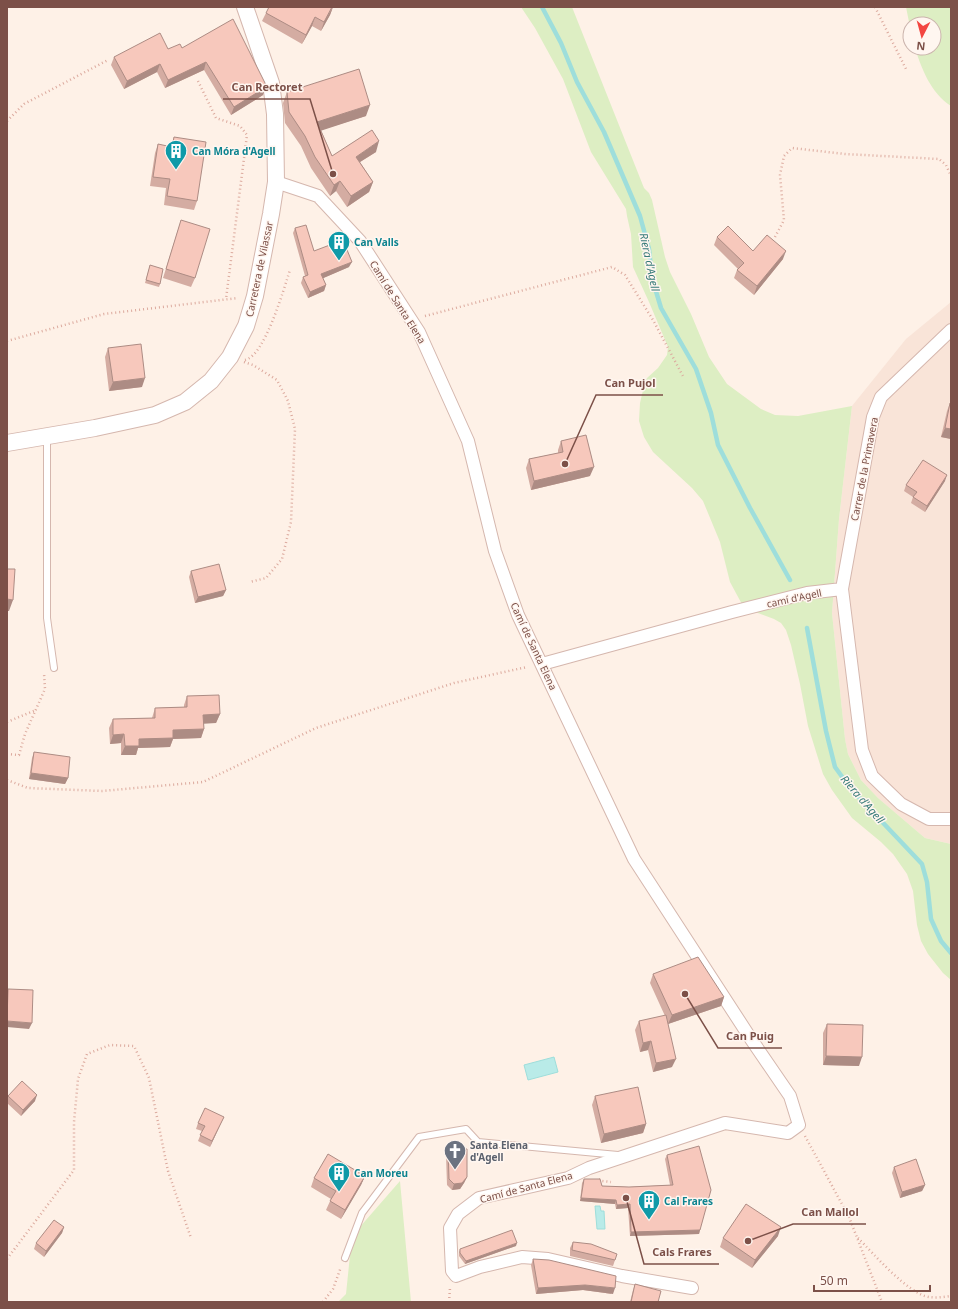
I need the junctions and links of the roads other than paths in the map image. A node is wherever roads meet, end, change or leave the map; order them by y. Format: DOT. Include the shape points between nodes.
graph roads {
  1 [pos="245,7"];
  2 [pos="276,182"];
  3 [pos="951,330"];
  4 [pos="47,436"];
  5 [pos="7,444"];
  6 [pos="842,589"];
  7 [pos="542,664"];
  8 [pos="54,668"];
  9 [pos="951,819"];
  10 [pos="627,1155"];
  11 [pos="345,1258"];
  12 [pos="692,1288"];
  1 -- 2 [label="street, Carretera de Vilassar" via="271,83 275,114"];
  2 -- 4 [label="street, Carretera de Vilassar" via="255,296 246,326 230,357 211,381 185,402 155,415"];
  2 -- 7 [label="street, Camí de Santa Elena" via="318,196 360,241 419,332 468,441 494,551 518,615"];
  3 -- 6 [label="street, Carrer de la Primavera" via="881,398 873,417"];
  4 -- 5 [label="street, Carretera de Vilassar"];
  4 -- 8 [label="lane" via="47,618"];
  6 -- 7 [label="street, camí d'Agell" via="807,593"];
  6 -- 9 [label="street" via="862,750 872,776 901,804 929,820"];
  7 -- 10 [label="street, Camí de Santa Elena" via="634,859 790,1096 799,1125 788,1133 725,1123"];
  10 -- 11 [label="lane" via="478,1142 466,1129 419,1137 362,1213"];
  10 -- 12 [label="street, Camí de Santa Elena" via="568,1178 479,1198 458,1214 450,1228 452,1271 456,1276 480,1267 522,1257 548,1259 622,1276"];
}
